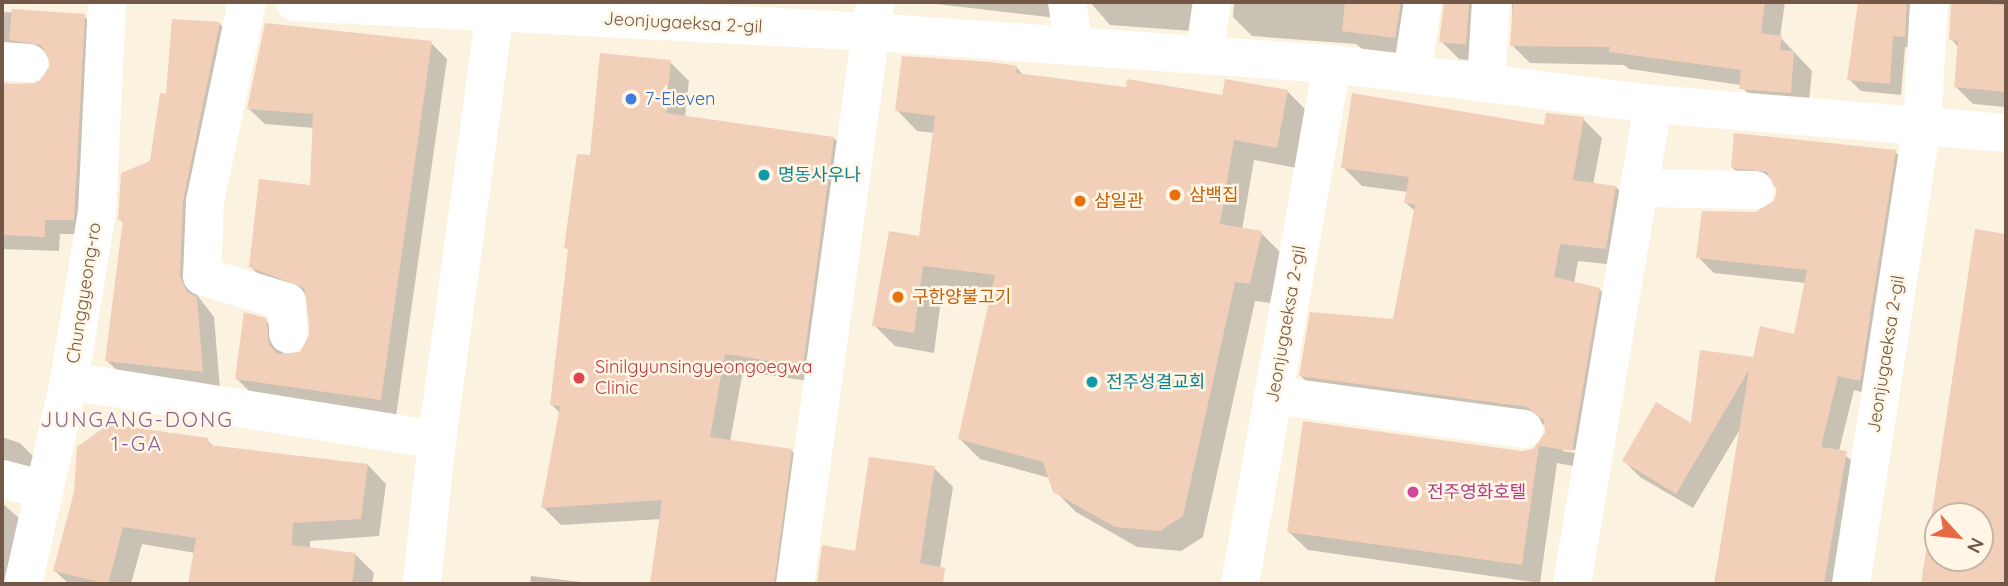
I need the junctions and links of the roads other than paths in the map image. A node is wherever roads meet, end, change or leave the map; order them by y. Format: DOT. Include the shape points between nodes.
graph roads {
  1 [pos="107,2"];
  2 [pos="247,2"];
  3 [pos="295,2"];
  4 [pos="1067,2"];
  5 [pos="1212,2"];
  6 [pos="1423,2"];
  7 [pos="1491,2"];
  8 [pos="1929,2"];
  9 [pos="495,8"];
  10 [pos="873,17"];
  11 [pos="1074,46"];
  12 [pos="1204,55"];
  13 [pos="1332,64"];
  14 [pos="1412,73"];
  15 [pos="1486,83"];
  16 [pos="1653,104"];
  17 [pos="1922,124"];
  18 [pos="2006,133"];
  19 [pos="1639,188"];
  20 [pos="1755,190"];
  21 [pos="288,334"];
  22 [pos="69,381"];
  23 [pos="1273,396"];
  24 [pos="1524,429"];
  25 [pos="437,440"];
  26 [pos="2,479"];
  27 [pos="45,490"];
  28 [pos="23,584"];
  29 [pos="422,584"];
  30 [pos="794,584"];
  31 [pos="1240,584"];
  32 [pos="1572,584"];
  33 [pos="1850,584"];
  1 -- 22 [label="street, Chunggyeong-ro" via="97,212"];
  2 -- 21 [label="street" via="205,202 202,276 287,302"];
  3 -- 9 [label="street"];
  4 -- 11 [label="street"];
  5 -- 12 [label="street"];
  6 -- 14 [label="street"];
  7 -- 15 [label="street"];
  8 -- 17 [label="street, Jeonjugaeksa 2-gil"];
  9 -- 10 [label="street, Jeonjugaeksa 2-gil"];
  9 -- 25 [label="street"];
  10 -- 11 [label="street, Jeonjugaeksa 2-gil"];
  10 -- 30 [label="street"];
  11 -- 12 [label="street, Jeonjugaeksa 2-gil"];
  12 -- 13 [label="street, Jeonjugaeksa 2-gil"];
  13 -- 14 [label="street, Jeonjugaeksa 2-gil"];
  13 -- 23 [label="street, Jeonjugaeksa 2-gil"];
  14 -- 15 [label="street, Jeonjugaeksa 2-gil"];
  15 -- 16 [label="street, Jeonjugaeksa 2-gil"];
  16 -- 17 [label="street, Jeonjugaeksa 2-gil"];
  16 -- 19 [label="street"];
  17 -- 18 [label="street, Jeonjugaeksa 2-gil"];
  17 -- 33 [label="street, Jeonjugaeksa 2-gil"];
  19 -- 20 [label="street"];
  19 -- 32 [label="street"];
  22 -- 25 [label="street, Chunggyeong-ro"];
  22 -- 27 [label="street"];
  23 -- 24 [label="street"];
  23 -- 31 [label="street, Jeonjugaeksa 2-gil"];
  25 -- 29 [label="street"];
  26 -- 27 [label="street"];
  27 -- 28 [label="street"];
}
